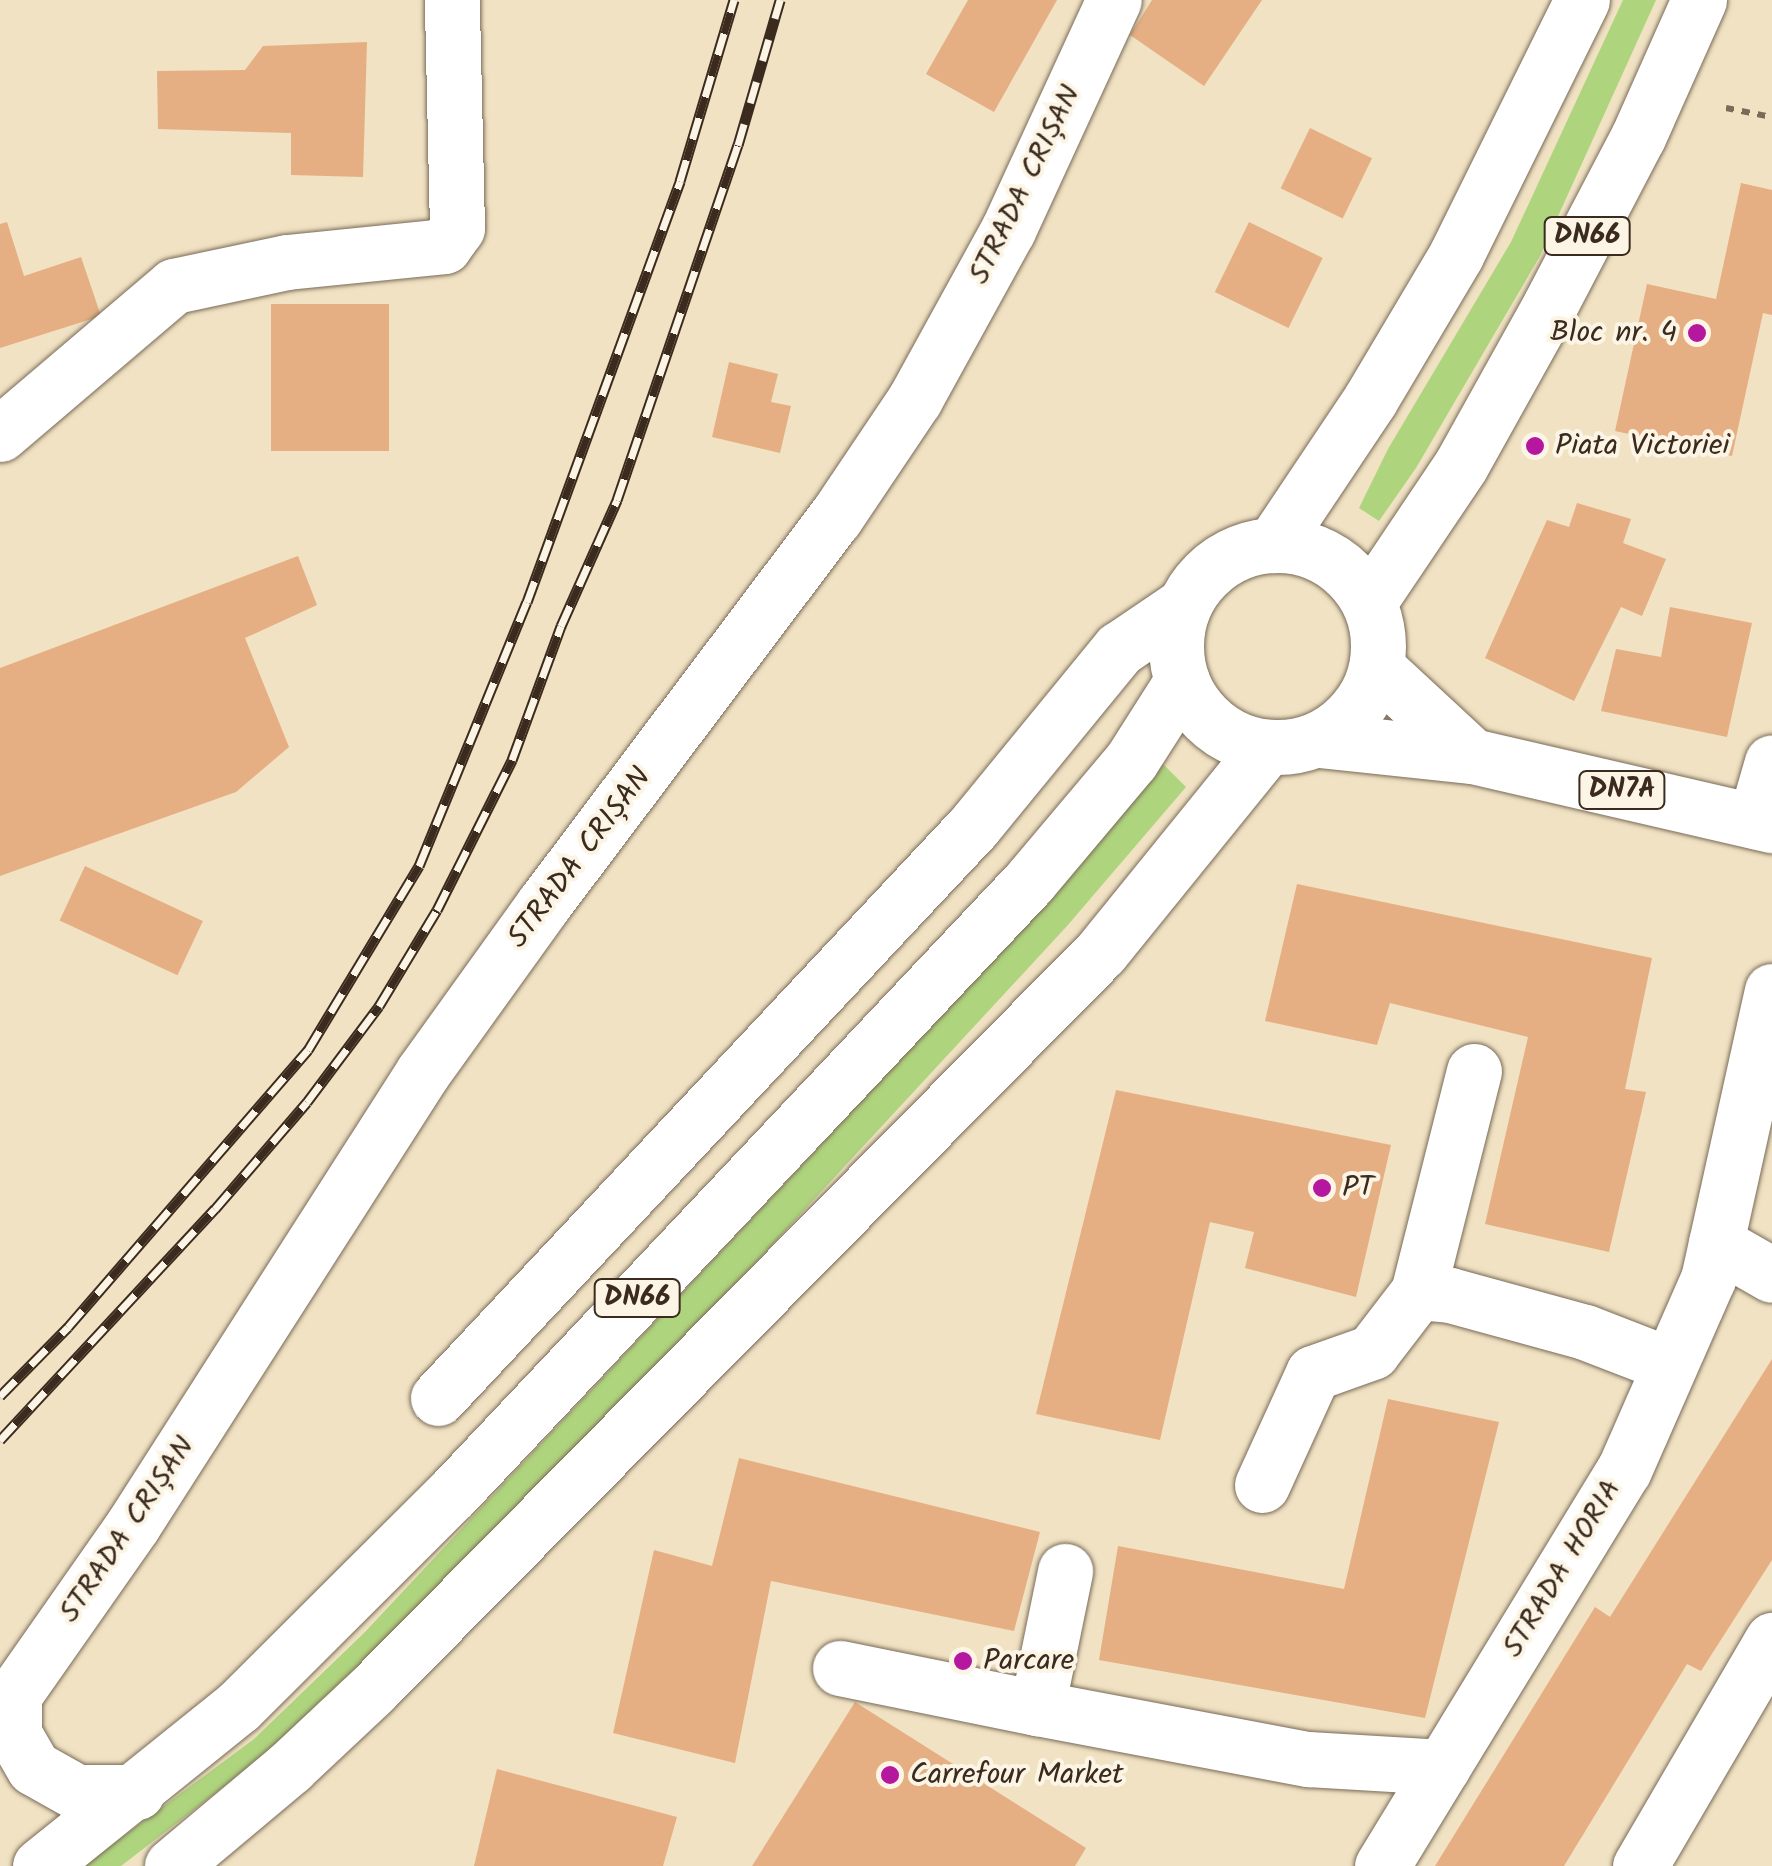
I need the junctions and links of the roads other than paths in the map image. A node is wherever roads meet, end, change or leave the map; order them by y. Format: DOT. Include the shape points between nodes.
graph roads {
  1 [pos="452,0"];
  2 [pos="1114,0"];
  3 [pos="1582,0"];
  4 [pos="1700,0"];
  5 [pos="0,434"];
  6 [pos="1274,545"];
  7 [pos="1368,602"];
  8 [pos="1184,606"];
  9 [pos="1377,668"];
  10 [pos="1182,681"];
  11 [pos="1293,743"];
  12 [pos="1472,756"];
  13 [pos="1772,762"];
  14 [pos="1763,823"];
  15 [pos="1772,991"];
  16 [pos="1474,1072"];
  17 [pos="1716,1242"];
  18 [pos="1772,1275"];
  19 [pos="1418,1292"];
  20 [pos="1670,1365"];
  21 [pos="438,1398"];
  22 [pos="1262,1485"];
  23 [pos="1065,1571"];
  24 [pos="1772,1640"];
  25 [pos="840,1668"];
  26 [pos="7,1707"];
  27 [pos="1037,1708"];
  28 [pos="1443,1767"];
  29 [pos="137,1792"];
  30 [pos="40,1866"];
  31 [pos="172,1866"];
  32 [pos="1382,1866"];
  33 [pos="1640,1866"];
  1 -- 5 [label="main road" via="457,228 444,246 287,262 174,286"];
  2 -- 26 [label="main road, STRADA CRIȘAN" via="1008,230 915,399 835,518 424,1072 134,1525"];
  3 -- 6 [label="main road" via="1456,255"];
  4 -- 7 [label="main road, DN66" via="1542,322 1461,464"];
  6 -- 7 [label="main road" via="1322,555 1349,575"];
  6 -- 8 [label="main road" via="1251,548 1212,569"];
  7 -- 9 [label="main road" via="1377,622"];
  8 -- 10 [label="main road" via="1177,630"];
  8 -- 21 [label="main road" via="1119,649 974,826"];
  9 -- 11 [label="main road" via="1363,703"];
  9 -- 12 [label="main road"];
  10 -- 11 [label="main road" via="1221,731"];
  10 -- 29 [label="main road, DN66" via="1130,760 960,955 320,1628"];
  11 -- 12 [label="main road, DN7A"];
  11 -- 31 [label="main road, DN66" via="1101,952 372,1690"];
  12 -- 14 [label="main road, DN7A"];
  13 -- 14 [label="main road"];
  15 -- 17 [label="main road, STRADA HORIA"];
  16 -- 19 [label="main road"];
  17 -- 18 [label="main road"];
  17 -- 20 [label="main road, STRADA HORIA" via="1708,1279"];
  19 -- 20 [label="main road" via="1585,1332"];
  19 -- 22 [label="main road" via="1372,1352 1314,1373"];
  20 -- 28 [label="main road, STRADA HORIA" via="1624,1470"];
  23 -- 27 [label="main road"];
  24 -- 33 [label="main road"];
  25 -- 27 [label="main road"];
  26 -- 29 [label="main road, STRADA CRIȘAN" via="34,1768 77,1792"];
  27 -- 28 [label="main road" via="1308,1759"];
  28 -- 32 [label="main road, STRADA HORIA"];
  29 -- 30 [label="main road, DN66"];
}
